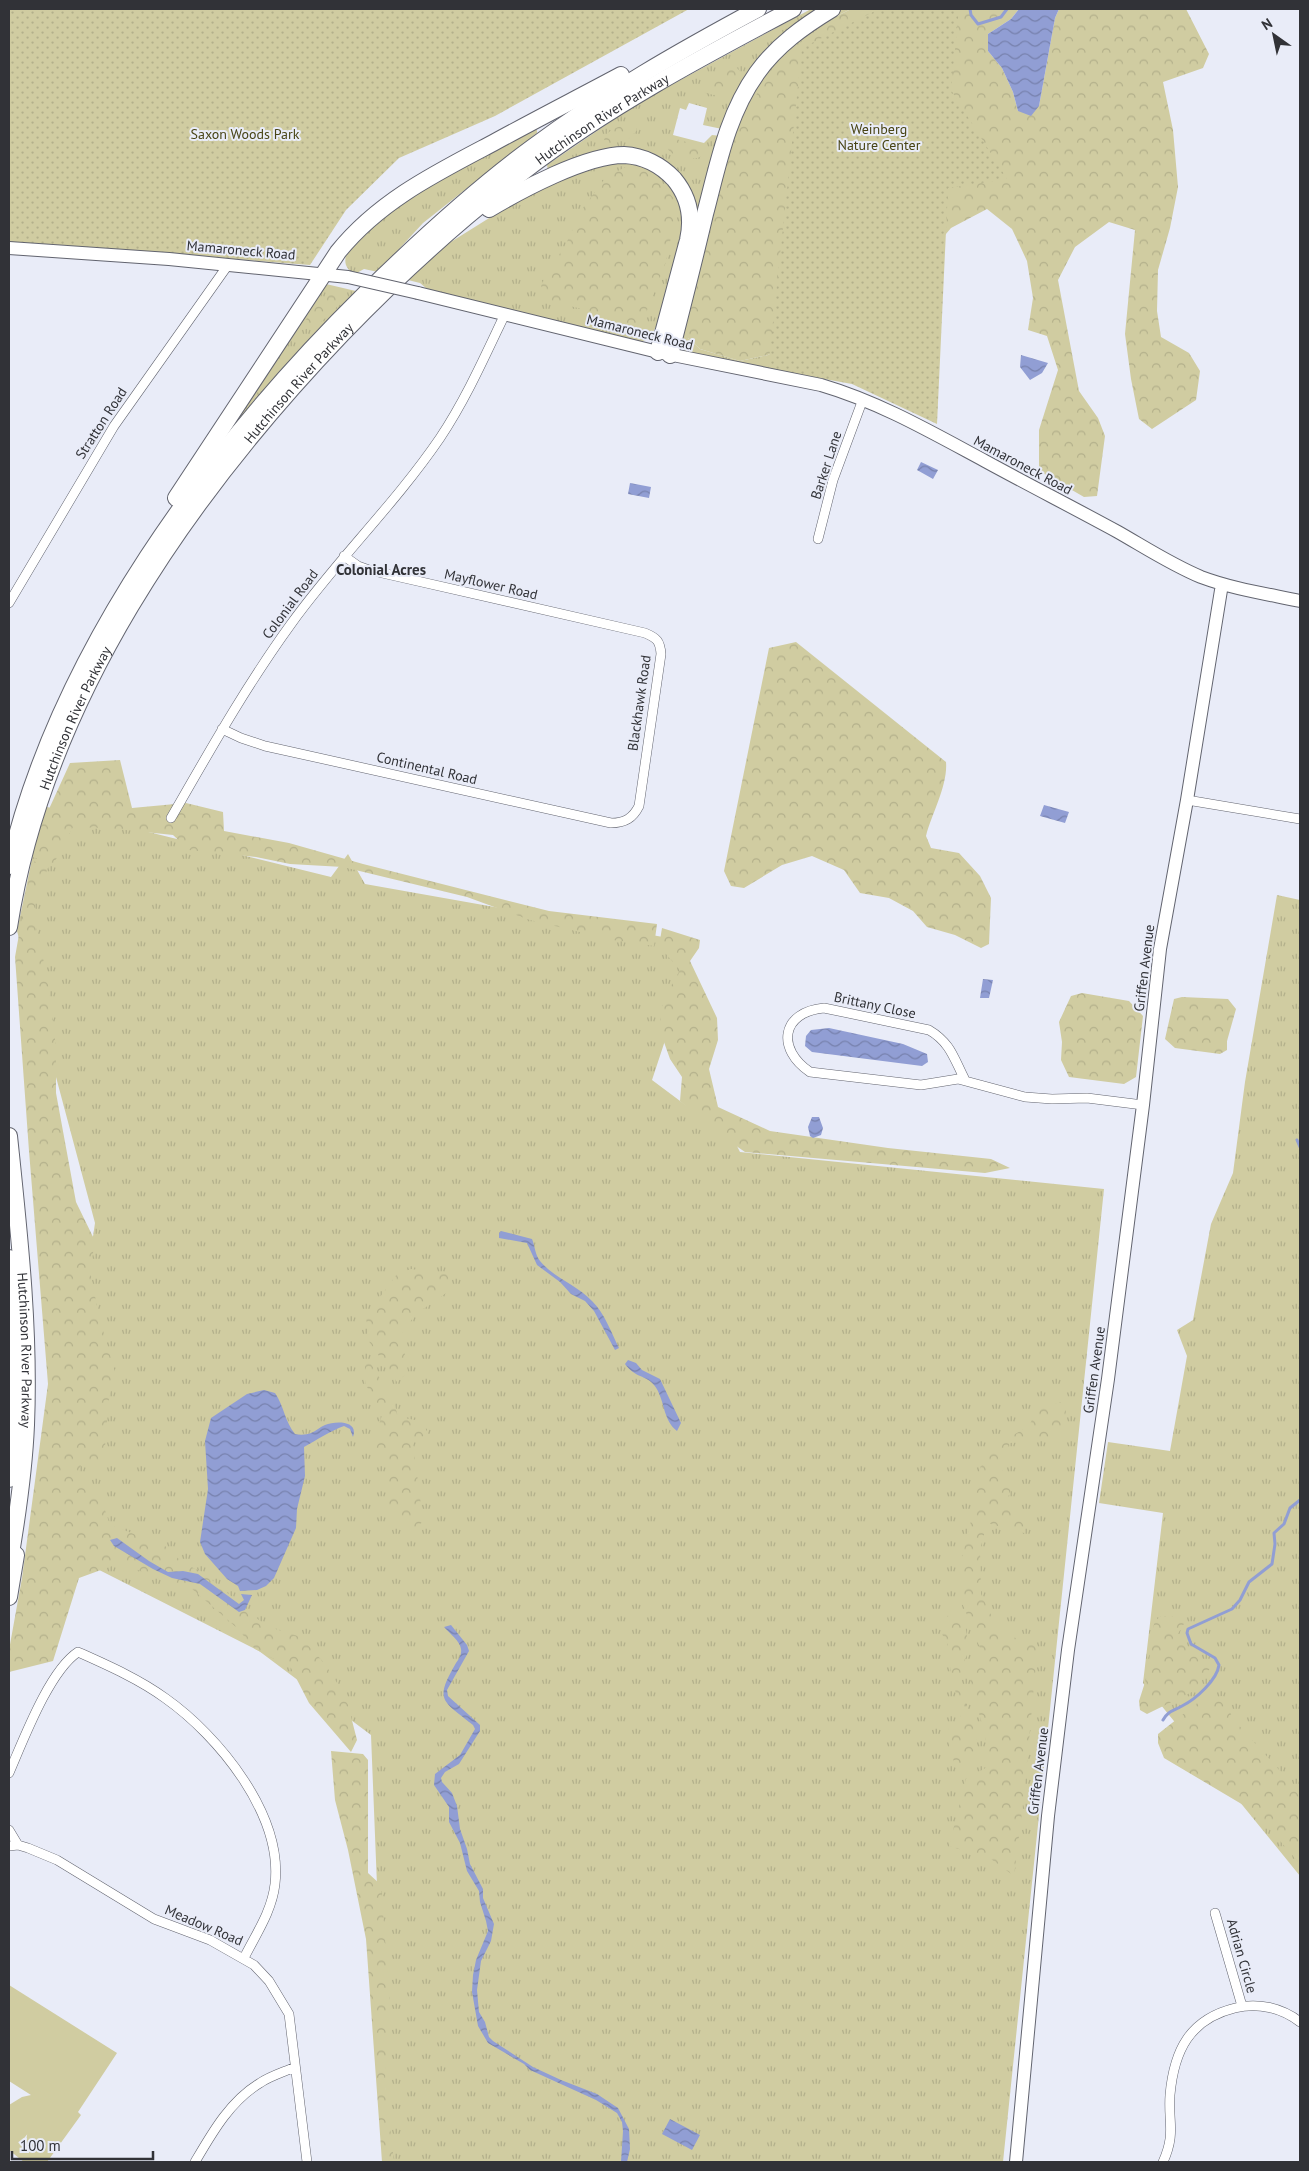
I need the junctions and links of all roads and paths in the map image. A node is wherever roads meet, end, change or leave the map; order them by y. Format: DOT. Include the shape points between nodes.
graph roads {
  1 [pos="758,9"];
  2 [pos="793,9"];
  3 [pos="832,9"];
  4 [pos="710,35"];
  5 [pos="440,239"];
  6 [pos="9,248"];
  7 [pos="228,265"];
  8 [pos="324,273"];
  9 [pos="505,314"];
  10 [pos="664,354"];
  11 [pos="863,400"];
  12 [pos="818,539"];
  13 [pos="344,556"];
  14 [pos="134,580"];
  15 [pos="1222,584"];
  16 [pos="1300,601"];
  17 [pos="9,603"];
  18 [pos="606,624"];
  19 [pos="222,729"];
  20 [pos="1187,800"];
  21 [pos="171,818"];
  22 [pos="1300,819"];
  23 [pos="628,820"];
  24 [pos="9,866"];
  25 [pos="9,927"];
  26 [pos="964,1080"];
  27 [pos="1143,1105"];
  28 [pos="9,1136"];
  29 [pos="9,1258"];
  30 [pos="24,1444"];
  31 [pos="9,1479"];
  32 [pos="9,1565"];
  33 [pos="9,1597"];
  34 [pos="9,1773"];
  35 [pos="9,1830"];
  36 [pos="13,1846"];
  37 [pos="1216,1913"];
  38 [pos="244,1958"];
  39 [pos="1242,2006"];
  40 [pos="1300,2022"];
  41 [pos="295,2068"];
  42 [pos="195,2162"];
  43 [pos="308,2162"];
  44 [pos="1016,2162"];
  45 [pos="1163,2162"];
  1 -- 4 [label="highway, Hutchinson River Parkway"];
  2 -- 5 [label="highway, Hutchinson River Parkway" via="674,73 593,122 526,169"];
  3 -- 10 [label="highway" via="795,33 772,54 732,114"];
  4 -- 8 [label="highway" via="662,53 407,190 352,234"];
  4 -- 14 [label="highway, Hutchinson River Parkway" via="619,87 561,126 425,236 324,336 250,419 192,494"];
  5 -- 10 [label="highway" via="514,194 592,161 624,155 654,163 667,172 681,189 689,209 690,224"];
  5 -- 25 [label="highway, Hutchinson River Parkway" via="371,305 276,406 211,487 150,576 98,668 56,758 23,856"];
  6 -- 7 [label="street, Mamaroneck Road"];
  7 -- 8 [label="street, Mamaroneck Road"];
  7 -- 17 [label="street, Stratton Road" via="114,426"];
  8 -- 9 [label="street, Mamaroneck Road, bridge"];
  8 -- 14 [label="highway" via="161,522"];
  9 -- 10 [label="street, Mamaroneck Road"];
  9 -- 13 [label="street, Colonial Road" via="466,394 440,438"];
  10 -- 11 [label="street, Mamaroneck Road" via="820,385"];
  11 -- 12 [label="street, Barker Lane" via="833,480"];
  11 -- 15 [label="street, Mamaroneck Road" via="942,438 1165,560"];
  13 -- 18 [label="street, Mayflower Road" via="369,570"];
  13 -- 19 [label="street, Colonial Road" via="290,625"];
  14 -- 24 [label="highway, Hutchinson River Parkway" via="59,720 33,784"];
  15 -- 16 [label="street, Mamaroneck Road"];
  15 -- 20 [label="street, Griffen Avenue"];
  18 -- 23 [label="street, Blackhawk Road" via="645,632 655,637 660,645 639,806"];
  19 -- 21 [label="street, Colonial Road"];
  19 -- 23 [label="street, Continental Road" via="265,746 478,794 612,824"];
  20 -- 22 [label="street"];
  20 -- 27 [label="street, Griffen Avenue" via="1160,949"];
  26 -- 26 [label="street, Brittany Close" via="921,1085 810,1072 790,1054 787,1042 789,1029 798,1017 809,1010 824,1008 929,1030 948,1045"];
  26 -- 27 [label="street, Brittany Close" via="1025,1097 1087,1098"];
  27 -- 44 [label="street, Griffen Avenue" via="1048,1816"];
  28 -- 30 [label="highway, Hutchinson River Parkway" via="24,1292 27,1392"];
  29 -- 31 [label="highway, Hutchinson River Parkway" via="15,1380"];
  30 -- 32 [label="highway, Hutchinson River Parkway"];
  30 -- 33 [label="highway" via="19,1525"];
  34 -- 38 [label="street" via="43,1699 63,1667 78,1652 150,1687 188,1715 239,1772 259,1809 276,1855 271,1902"];
  35 -- 36 [label="street"];
  36 -- 38 [label="street, Meadow Road" via="57,1860 154,1918 210,1940"];
  37 -- 39 [label="street, Adrian Circle"];
  38 -- 41 [label="street, Meadow Road" via="269,1981 289,2014"];
  39 -- 40 [label="street" via="1277,2009"];
  39 -- 45 [label="street" via="1219,2012 1193,2030 1183,2045 1170,2095 1172,2138"];
  41 -- 42 [label="street" via="260,2082 242,2097 226,2113"];
  41 -- 43 [label="street, Meadow Road"];
}
